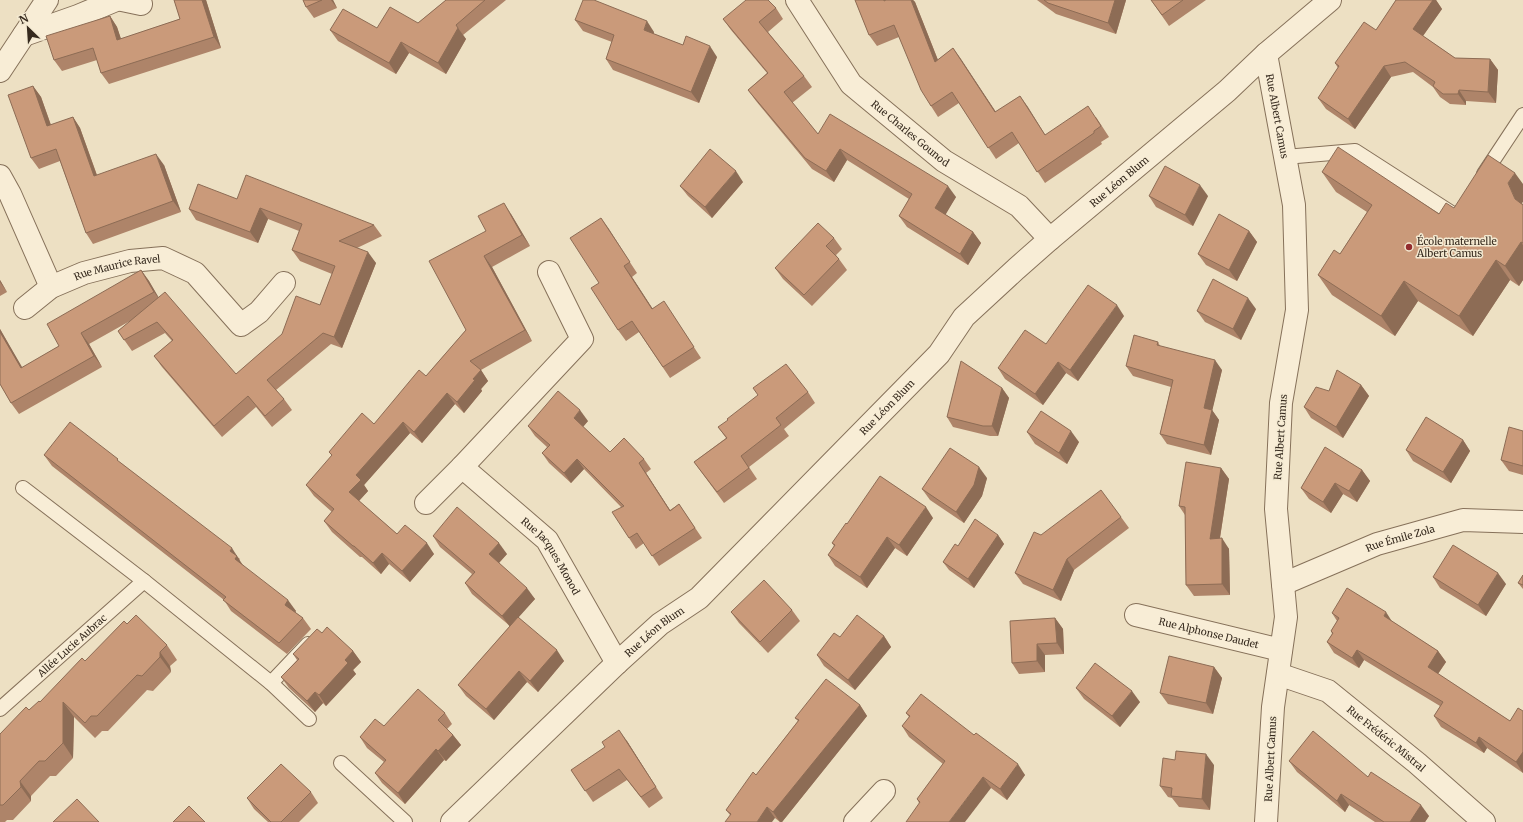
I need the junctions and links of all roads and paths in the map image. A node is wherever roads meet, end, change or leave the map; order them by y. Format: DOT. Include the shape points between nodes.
graph roads {
  1 [pos="47,0"];
  2 [pos="116,0"];
  3 [pos="797,0"];
  4 [pos="1330,0"];
  5 [pos="24,35"];
  6 [pos="1266,54"];
  7 [pos="0,71"];
  8 [pos="1523,115"];
  9 [pos="1285,157"];
  10 [pos="0,176"];
  11 [pos="1477,184"];
  12 [pos="1464,203"];
  13 [pos="1050,239"];
  14 [pos="549,272"];
  15 [pos="284,283"];
  16 [pos="51,287"];
  17 [pos="25,308"];
  18 [pos="462,467"];
  19 [pos="23,488"];
  20 [pos="426,503"];
  21 [pos="1523,522"];
  22 [pos="144,581"];
  23 [pos="1283,584"];
  24 [pos="1136,615"];
  25 [pos="319,633"];
  26 [pos="1281,650"];
  27 [pos="617,663"];
  28 [pos="1278,674"];
  29 [pos="271,684"];
  30 [pos="0,709"];
  31 [pos="309,719"];
  32 [pos="341,763"];
  33 [pos="884,791"];
  34 [pos="405,822"];
  35 [pos="452,822"];
  36 [pos="855,822"];
  37 [pos="1266,822"];
  38 [pos="1484,822"];
  1 -- 5 [label="street"];
  2 -- 5 [label="street"];
  3 -- 13 [label="street, Rue Charles Gounod" via="851,84 944,161 1019,206"];
  4 -- 6 [label="street, Rue Léon Blum"];
  5 -- 7 [label="street"];
  6 -- 9 [label="street, Rue Albert Camus"];
  6 -- 13 [label="street, Rue Léon Blum" via="1227,91"];
  8 -- 11 [label="lane"];
  9 -- 12 [label="lane" via="1355,151 1456,216"];
  9 -- 23 [label="street, Rue Albert Camus" via="1294,205 1297,310 1281,411 1276,509"];
  10 -- 16 [label="street"];
  13 -- 27 [label="street, Rue Léon Blum" via="964,317 938,354 699,598 660,624"];
  14 -- 18 [label="street" via="582,339"];
  15 -- 16 [label="street, Rue Maurice Ravel" via="259,312 241,325 195,273 162,258 130,261 84,274"];
  16 -- 17 [label="street, Rue Maurice Ravel"];
  18 -- 20 [label="street"];
  18 -- 27 [label="street, Rue Jacques Monod" via="547,540"];
  19 -- 22 [label="lane"];
  21 -- 23 [label="street, Rue Émile Zola" via="1463,520 1376,544"];
  22 -- 29 [label="lane"];
  22 -- 30 [label="lane, Allée Lucie Aubrac"];
  23 -- 26 [label="street, Rue Albert Camus" via="1286,617"];
  24 -- 26 [label="street, Rue Alphonse Daudet"];
  25 -- 29 [label="lane"];
  26 -- 28 [label="street, Rue Albert Camus"];
  27 -- 35 [label="street, Rue Léon Blum"];
  28 -- 37 [label="street, Rue Albert Camus" via="1273,707"];
  28 -- 38 [label="street, Rue Frédéric Mistral" via="1328,691"];
  29 -- 31 [label="lane"];
  32 -- 34 [label="lane"];
  33 -- 36 [label="street"];
}
